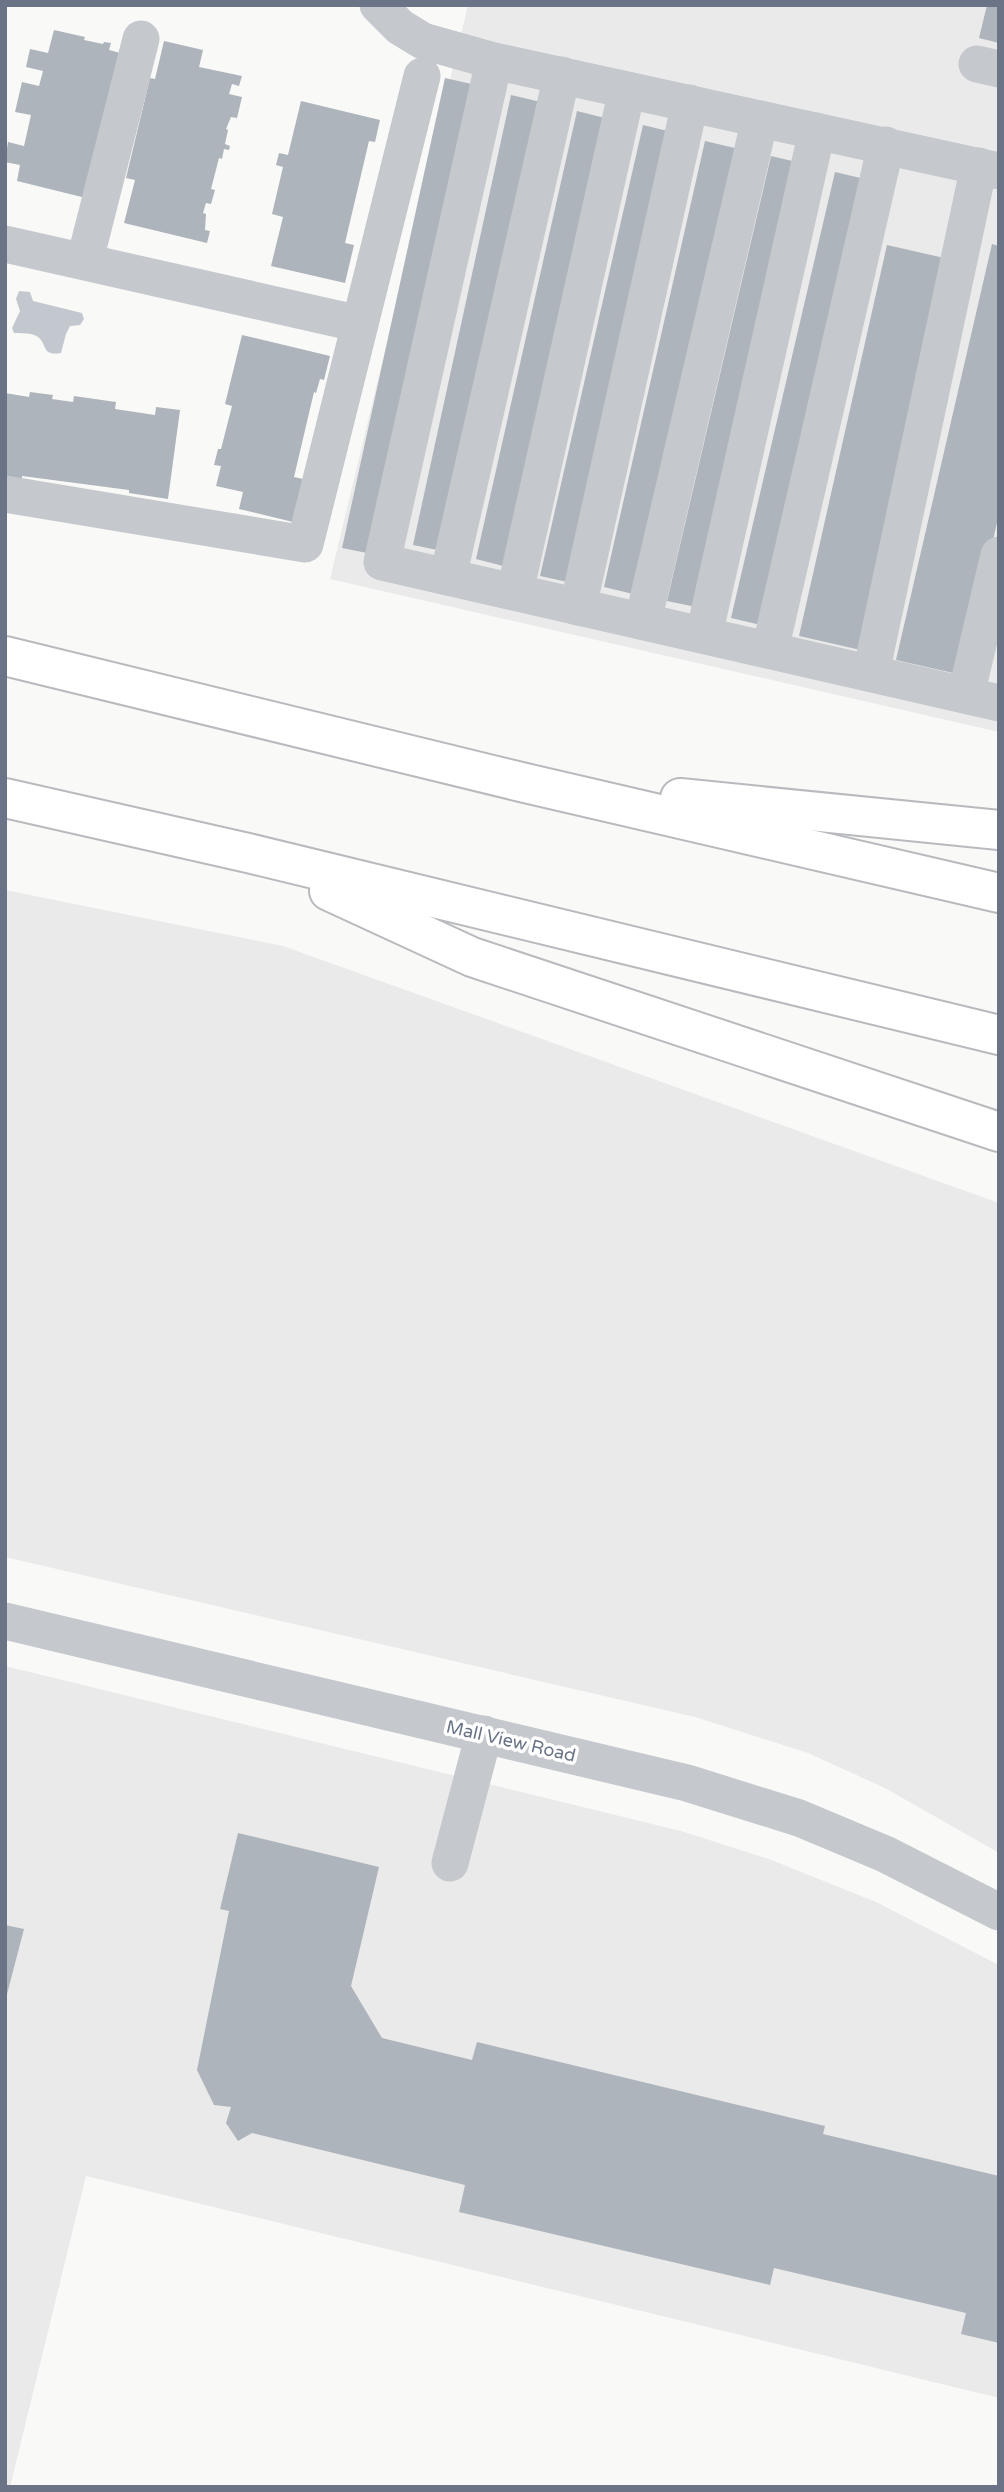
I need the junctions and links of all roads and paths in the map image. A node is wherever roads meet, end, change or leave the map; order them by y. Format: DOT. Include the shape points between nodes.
graph roads {
  1 [pos="378,5"];
  2 [pos="141,39"];
  3 [pos="494,61"];
  4 [pos="562,75"];
  5 [pos="422,76"];
  6 [pos="627,90"];
  7 [pos="690,103"];
  8 [pos="760,118"];
  9 [pos="817,131"];
  10 [pos="886,145"];
  11 [pos="989,169"];
  12 [pos="5,243"];
  13 [pos="85,260"];
  14 [pos="360,324"];
  15 [pos="5,494"];
  16 [pos="999,555"];
  17 [pos="448,577"];
  18 [pos="515,592"];
  19 [pos="578,607"];
  20 [pos="643,621"];
  21 [pos="704,635"];
  22 [pos="771,650"];
  23 [pos="5,656"];
  24 [pos="871,673"];
  25 [pos="982,699"];
  26 [pos="521,782"];
  27 [pos="5,798"];
  28 [pos="999,830"];
  29 [pos="247,853"];
  30 [pos="999,893"];
  31 [pos="999,1035"];
  32 [pos="999,1132"];
  33 [pos="5,1621"];
  34 [pos="484,1734"];
  35 [pos="450,1863"];
  36 [pos="999,1912"];
  1 -- 3 [label="street" via="423,41"];
  2 -- 13 [label="street"];
  3 -- 4 [label="street"];
  3 -- 17 [label="street" via="382,562"];
  4 -- 6 [label="street"];
  4 -- 17 [label="street"];
  5 -- 14 [label="street"];
  6 -- 7 [label="street"];
  6 -- 18 [label="street"];
  7 -- 8 [label="street"];
  7 -- 19 [label="street"];
  8 -- 9 [label="street"];
  8 -- 20 [label="street"];
  9 -- 10 [label="street"];
  9 -- 21 [label="street"];
  10 -- 11 [label="street"];
  10 -- 22 [label="street"];
  11 -- 24 [label="street"];
  12 -- 13 [label="street"];
  13 -- 14 [label="street"];
  14 -- 15 [label="street" via="305,544"];
  16 -- 25 [label="street"];
  17 -- 18 [label="street"];
  18 -- 19 [label="street"];
  19 -- 20 [label="street"];
  20 -- 21 [label="street"];
  21 -- 22 [label="street"];
  22 -- 24 [label="street"];
  23 -- 26 [label="highway"];
  24 -- 25 [label="street"];
  26 -- 28 [label="highway"];
  26 -- 30 [label="highway"];
  27 -- 29 [label="highway"];
  29 -- 31 [label="highway"];
  29 -- 32 [label="highway" via="472,957"];
  33 -- 34 [label="street, Mall View Road"];
  34 -- 35 [label="street"];
  34 -- 36 [label="street, Mall View Road" via="687,1783 799,1818 885,1854"];
}
